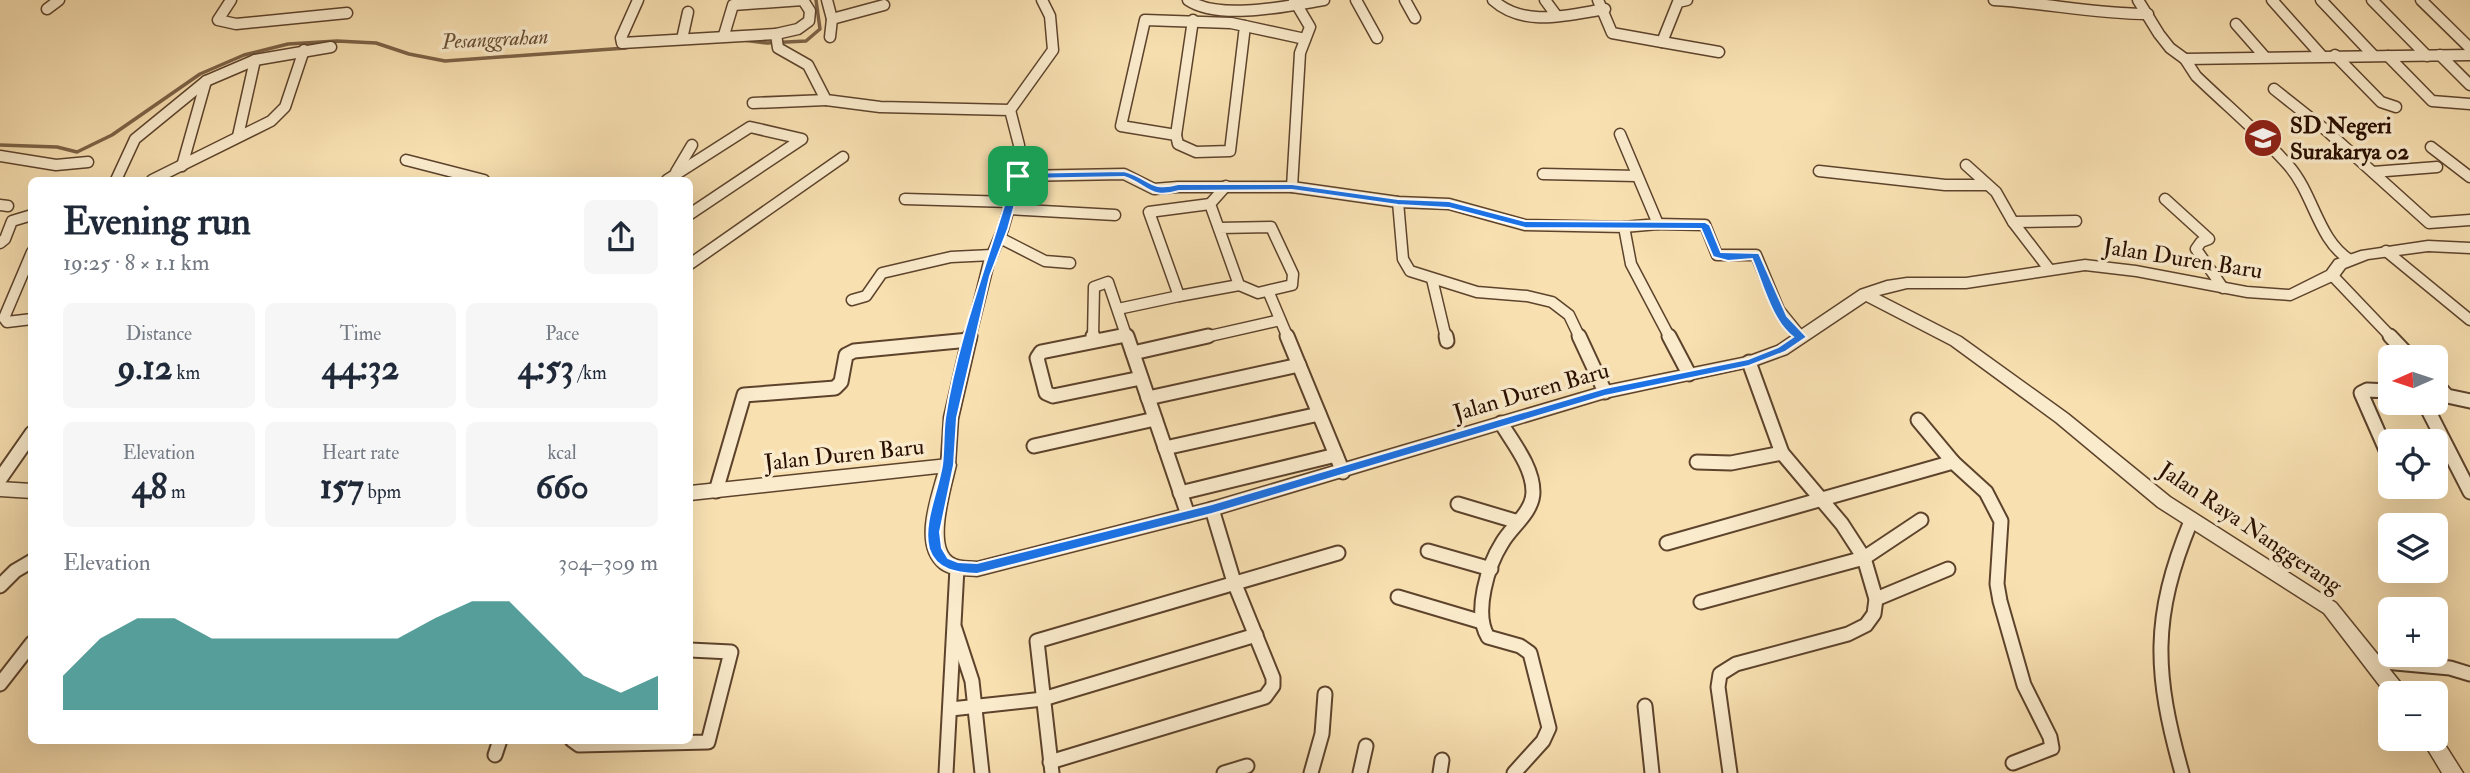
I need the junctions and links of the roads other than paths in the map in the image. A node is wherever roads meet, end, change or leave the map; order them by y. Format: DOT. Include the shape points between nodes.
graph roads {
  1 [pos="59,0"];
  2 [pos="231,0"];
  3 [pos="638,0"];
  4 [pos="803,0"];
  5 [pos="827,0"];
  6 [pos="1042,0"];
  7 [pos="1188,0"];
  8 [pos="1324,0"];
  9 [pos="1356,0"];
  10 [pos="1405,0"];
  11 [pos="1493,0"];
  12 [pos="1545,0"];
  13 [pos="1598,0"];
  14 [pos="1688,0"];
  15 [pos="1994,0"];
  16 [pos="2138,0"];
  17 [pos="2272,0"];
  18 [pos="2321,0"];
  19 [pos="2372,0"];
  20 [pos="2421,0"];
  21 [pos="2041,1"];
  22 [pos="1295,2"];
  23 [pos="884,5"];
  24 [pos="1240,5"];
  25 [pos="47,9"];
  26 [pos="1605,9"];
  27 [pos="688,12"];
  28 [pos="347,13"];
  29 [pos="2148,14"];
  30 [pos="1556,15"];
  31 [pos="1415,18"];
  32 [pos="832,19"];
  33 [pos="1193,20"];
  34 [pos="2236,24"];
  35 [pos="1245,26"];
  36 [pos="1307,34"];
  37 [pos="724,35"];
  38 [pos="830,37"];
  39 [pos="1377,38"];
  40 [pos="682,39"];
  41 [pos="777,41"];
  42 [pos="1662,42"];
  43 [pos="331,47"];
  44 [pos="2470,48"];
  45 [pos="304,51"];
  46 [pos="1719,52"];
  47 [pos="2335,55"];
  48 [pos="2373,55"];
  49 [pos="2440,55"];
  50 [pos="2470,55"];
  51 [pos="2322,56"];
  52 [pos="2388,56"];
  53 [pos="2427,56"];
  54 [pos="2265,57"];
  55 [pos="2185,59"];
  56 [pos="256,60"];
  57 [pos="206,80"];
  58 [pos="2470,85"];
  59 [pos="2274,89"];
  60 [pos="826,100"];
  61 [pos="753,103"];
  62 [pos="2470,104"];
  63 [pos="2396,107"];
  64 [pos="1010,110"];
  65 [pos="1620,134"];
  66 [pos="1176,135"];
  67 [pos="239,136"];
  68 [pos="692,145"];
  69 [pos="2431,147"];
  70 [pos="0,156"];
  71 [pos="843,157"];
  72 [pos="406,160"];
  73 [pos="88,162"];
  74 [pos="1966,165"];
  75 [pos="182,166"];
  76 [pos="2437,167"];
  77 [pos="1819,171"];
  78 [pos="2373,172"];
  79 [pos="1543,174"];
  80 [pos="1018,176"];
  81 [pos="1637,176"];
  82 [pos="117,177"];
  83 [pos="158,177"];
  84 [pos="472,177"];
  85 [pos="671,177"];
  86 [pos="672,177"];
  87 [pos="2470,177"];
  88 [pos="1986,185"];
  89 [pos="1226,186"];
  90 [pos="1292,187"];
  91 [pos="905,199"];
  92 [pos="2165,199"];
  93 [pos="1398,202"];
  94 [pos="1210,204"];
  95 [pos="1010,206"];
  96 [pos="693,212"];
  97 [pos="1115,215"];
  98 [pos="28,216"];
  99 [pos="2470,220"];
  100 [pos="2076,221"];
  101 [pos="2013,222"];
  102 [pos="1658,224"];
  103 [pos="1623,227"];
  104 [pos="1219,228"];
  105 [pos="1000,238"];
  106 [pos="0,243"];
  107 [pos="2470,248"];
  108 [pos="2386,251"];
  109 [pos="992,254"];
  110 [pos="2350,260"];
  111 [pos="28,261"];
  112 [pos="693,262"];
  113 [pos="1070,263"];
  114 [pos="2049,269"];
  115 [pos="2332,275"];
  116 [pos="1432,279"];
  117 [pos="1239,285"];
  118 [pos="2223,288"];
  119 [pos="1269,293"];
  120 [pos="1865,294"];
  121 [pos="1179,296"];
  122 [pos="852,300"];
  123 [pos="1118,309"];
  124 [pos="28,319"];
  125 [pos="1280,320"];
  126 [pos="2470,320"];
  127 [pos="1126,335"];
  128 [pos="1801,337"];
  129 [pos="969,341"];
  130 [pos="1093,341"];
  131 [pos="1447,341"];
  132 [pos="2399,345"];
  133 [pos="1133,353"];
  134 [pos="1749,362"];
  135 [pos="1299,365"];
  136 [pos="1689,374"];
  137 [pos="1141,378"];
  138 [pos="2378,390"];
  139 [pos="1605,392"];
  140 [pos="2448,396"];
  141 [pos="1148,398"];
  142 [pos="2470,401"];
  143 [pos="1319,414"];
  144 [pos="2431,415"];
  145 [pos="1155,419"];
  146 [pos="1918,420"];
  147 [pos="1501,423"];
  148 [pos="2378,432"];
  149 [pos="28,439"];
  150 [pos="1034,446"];
  151 [pos="1165,448"];
  152 [pos="1336,455"];
  153 [pos="1787,460"];
  154 [pos="1953,461"];
  155 [pos="1697,462"];
  156 [pos="948,465"];
  157 [pos="1343,472"];
  158 [pos="0,479"];
  159 [pos="0,489"];
  160 [pos="28,491"];
  161 [pos="716,491"];
  162 [pos="2470,492"];
  163 [pos="1180,493"];
  164 [pos="693,494"];
  165 [pos="1821,499"];
  166 [pos="1458,504"];
  167 [pos="1212,509"];
  168 [pos="1188,515"];
  169 [pos="1921,520"];
  170 [pos="1516,521"];
  171 [pos="2192,521"];
  172 [pos="1667,543"];
  173 [pos="1428,551"];
  174 [pos="1338,553"];
  175 [pos="1864,558"];
  176 [pos="28,563"];
  177 [pos="957,568"];
  178 [pos="1491,569"];
  179 [pos="1948,569"];
  180 [pos="1234,582"];
  181 [pos="0,586"];
  182 [pos="1398,597"];
  183 [pos="1877,599"];
  184 [pos="1701,602"];
  185 [pos="1482,622"];
  186 [pos="953,626"];
  187 [pos="1256,635"];
  188 [pos="28,648"];
  189 [pos="693,650"];
  190 [pos="2373,661"];
  191 [pos="2470,674"];
  192 [pos="2387,681"];
  193 [pos="0,684"];
  194 [pos="1325,694"];
  195 [pos="1044,699"];
  196 [pos="1645,706"];
  197 [pos="977,708"];
  198 [pos="951,709"];
  199 [pos="578,744"];
  200 [pos="608,744"];
  201 [pos="693,744"];
  202 [pos="1366,746"];
  203 [pos="2439,751"];
  204 [pos="2013,763"];
  205 [pos="1247,766"];
  206 [pos="1051,767"];
  207 [pos="946,773"];
  208 [pos="982,773"];
  209 [pos="1224,773"];
  210 [pos="1311,773"];
  211 [pos="1360,773"];
  212 [pos="1514,773"];
  213 [pos="1652,773"];
  214 [pos="1730,773"];
  215 [pos="2182,773"];
  216 [pos="2453,773"];
  1 -- 25 [label="street"];
  2 -- 28 [label="street" via="218,20 236,24"];
  3 -- 40 [label="street" via="622,43"];
  4 -- 37 [label="street" via="733,5"];
  4 -- 41 [label="street" via="810,10 808,21"];
  5 -- 32 [label="street"];
  6 -- 64 [label="street" via="1053,50"];
  7 -- 24 [label="street" via="1198,7"];
  8 -- 22 [label="street"];
  9 -- 39 [label="street"];
  10 -- 31 [label="street"];
  11 -- 30 [label="street" via="1516,14"];
  12 -- 30 [label="street"];
  13 -- 26 [label="street"];
  14 -- 42 [label="street" via="1678,2"];
  15 -- 21 [label="street"];
  16 -- 29 [label="street"];
  17 -- 51 [label="street"];
  18 -- 48 [label="street"];
  19 -- 53 [label="street"];
  20 -- 44 [label="street"];
  21 -- 29 [label="street" via="2084,12"];
  22 -- 24 [label="street"];
  22 -- 36 [label="street"];
  23 -- 32 [label="street"];
  26 -- 30 [label="street"];
  26 -- 42 [label="street" via="1612,33"];
  27 -- 40 [label="street"];
  29 -- 55 [label="street" via="2171,48"];
  32 -- 38 [label="street"];
  33 -- 35 [label="street"];
  33 -- 66 [label="street"];
  33 -- 66 [label="street" via="1149,18 1143,22 1121,126"];
  34 -- 54 [label="street"];
  35 -- 36 [label="street"];
  35 -- 66 [label="street" via="1231,149 1196,152 1178,144"];
  36 -- 90 [label="street" via="1299,66"];
  37 -- 40 [label="street"];
  37 -- 41 [label="street"];
  41 -- 60 [label="street" via="808,65"];
  42 -- 46 [label="street"];
  43 -- 45 [label="street"];
  45 -- 56 [label="street"];
  45 -- 67 [label="street" via="280,114"];
  47 -- 48 [label="street"];
  47 -- 51 [label="street"];
  47 -- 63 [label="street" via="2381,103"];
  48 -- 52 [label="street"];
  49 -- 50 [label="street"];
  49 -- 53 [label="street"];
  49 -- 58 [label="street"];
  51 -- 54 [label="street"];
  52 -- 53 [label="street"];
  52 -- 62 [label="street" via="2432,101"];
  54 -- 55 [label="street"];
  55 -- 110 [label="street" via="2196,76 2290,167 2327,236"];
  56 -- 57 [label="street"];
  56 -- 67 [label="street"];
  57 -- 75 [label="street"];
  57 -- 82 [label="street" via="135,139"];
  59 -- 78 [label="street"];
  60 -- 61 [label="street"];
  60 -- 64 [label="street" via="880,107"];
  64 -- 80 [label="street" via="1019,145"];
  65 -- 81 [label="street"];
  67 -- 75 [label="street"];
  68 -- 85 [label="street"];
  69 -- 87 [label="street"];
  70 -- 73 [label="street" via="64,166"];
  71 -- 112 [label="street"];
  72 -- 84 [label="street"];
  74 -- 88 [label="street"];
  75 -- 83 [label="street"];
  76 -- 78 [label="street"];
  77 -- 88 [label="street"];
  78 -- 99 [label="street" via="2429,223"];
  79 -- 81 [label="street"];
  80 -- 89 [label="street" via="1124,174 1163,192 1178,187"];
  80 -- 95 [label="street"];
  81 -- 102 [label="street"];
  86 -- 96 [label="street" via="750,127 802,139"];
  88 -- 101 [label="street" via="1996,192"];
  89 -- 90 [label="street"];
  89 -- 94 [label="street"];
  90 -- 93 [label="street"];
  91 -- 95 [label="street"];
  92 -- 118 [label="street" via="2209,239 2196,249"];
  93 -- 103 [label="street" via="1449,204 1525,225"];
  93 -- 116 [label="street" via="1406,268"];
  94 -- 104 [label="street"];
  94 -- 121 [label="street" via="1148,214"];
  95 -- 97 [label="street"];
  95 -- 105 [label="street"];
  98 -- 106 [label="street" via="12,221"];
  100 -- 101 [label="street"];
  101 -- 114 [label="street"];
  102 -- 103 [label="street"];
  102 -- 128 [label="street" via="1705,225 1717,254 1756,255 1788,327"];
  103 -- 136 [label="street" via="1631,264"];
  104 -- 117 [label="street"];
  104 -- 119 [label="street" via="1272,228 1294,280"];
  105 -- 109 [label="street"];
  105 -- 113 [label="street" via="1045,261"];
  107 -- 108 [label="street, Jalan Duren Baru"];
  108 -- 110 [label="street, Jalan Duren Baru"];
  108 -- 126 [label="street"];
  109 -- 122 [label="street" via="934,260 882,273 866,296"];
  109 -- 129 [label="street"];
  110 -- 115 [label="street, Jalan Duren Baru"];
  111 -- 124 [label="street" via="4,318 6,322"];
  114 -- 118 [label="street, Jalan Duren Baru" via="2085,265"];
  114 -- 120 [label="street, Jalan Duren Baru" via="1980,281 1897,284"];
  115 -- 118 [label="street, Jalan Duren Baru" via="2291,295"];
  115 -- 132 [label="street"];
  116 -- 131 [label="street"];
  116 -- 139 [label="street" via="1562,307"];
  117 -- 119 [label="street" via="1248,292"];
  117 -- 121 [label="street"];
  119 -- 125 [label="street"];
  120 -- 128 [label="street, Jalan Duren Baru"];
  120 -- 171 [label="street, Jalan Raya Nanggerang" via="1956,341"];
  121 -- 123 [label="street"];
  123 -- 127 [label="street"];
  123 -- 130 [label="street" via="1110,283 1096,284"];
  125 -- 133 [label="street"];
  125 -- 135 [label="street"];
  127 -- 130 [label="street"];
  127 -- 133 [label="street"];
  128 -- 134 [label="street, Jalan Duren Baru"];
  129 -- 156 [label="street" via="951,418"];
  129 -- 161 [label="street" via="855,351 846,355 841,383 835,388 744,395"];
  130 -- 137 [label="street" via="1038,354 1049,396"];
  133 -- 137 [label="street"];
  134 -- 136 [label="street, Jalan Duren Baru"];
  134 -- 153 [label="street"];
  135 -- 141 [label="street"];
  135 -- 143 [label="street"];
  136 -- 139 [label="street, Jalan Duren Baru"];
  137 -- 141 [label="street"];
  138 -- 148 [label="street" via="2361,393"];
  139 -- 147 [label="street, Jalan Duren Baru"];
  140 -- 142 [label="street"];
  141 -- 145 [label="street"];
  143 -- 151 [label="street"];
  143 -- 152 [label="street"];
  144 -- 162 [label="street"];
  145 -- 150 [label="street"];
  145 -- 151 [label="street"];
  146 -- 154 [label="street"];
  147 -- 157 [label="street, Jalan Duren Baru"];
  147 -- 170 [label="street" via="1533,488 1530,506"];
  149 -- 158 [label="street"];
  151 -- 163 [label="street"];
  152 -- 157 [label="street"];
  152 -- 163 [label="street"];
  153 -- 155 [label="street"];
  153 -- 165 [label="street"];
  154 -- 165 [label="street"];
  154 -- 204 [label="street" via="1983,488 2001,521 1997,583 2002,610 2024,685 2050,737 2052,748"];
  156 -- 161 [label="street, Jalan Duren Baru"];
  156 -- 177 [label="street, Jalan Duren Baru" via="934,532 936,550 944,562"];
  157 -- 167 [label="street, Jalan Duren Baru"];
  159 -- 160 [label="street"];
  161 -- 164 [label="street, Jalan Duren Baru"];
  163 -- 168 [label="street"];
  165 -- 172 [label="street"];
  165 -- 175 [label="street"];
  166 -- 170 [label="street"];
  167 -- 168 [label="street, Jalan Duren Baru"];
  167 -- 180 [label="street"];
  168 -- 177 [label="street, Jalan Duren Baru" via="977,569"];
  169 -- 175 [label="street"];
  170 -- 178 [label="street"];
  171 -- 190 [label="street, Jalan Raya Nanggerang" via="2330,608"];
  171 -- 215 [label="street" via="2172,563 2158,632 2159,680"];
  173 -- 178 [label="street"];
  174 -- 180 [label="street"];
  175 -- 183 [label="street"];
  175 -- 184 [label="street"];
  176 -- 181 [label="street"];
  177 -- 186 [label="street"];
  178 -- 185 [label="street"];
  179 -- 183 [label="street"];
  180 -- 187 [label="street"];
  180 -- 195 [label="street" via="1037,641"];
  182 -- 185 [label="street"];
  183 -- 214 [label="street" via="1866,625 1848,634 1736,664 1720,674"];
  185 -- 212 [label="street" via="1488,638 1530,653 1548,718 1547,738"];
  186 -- 197 [label="street" via="965,650"];
  186 -- 198 [label="street"];
  187 -- 195 [label="street"];
  187 -- 206 [label="street" via="1273,678 1265,697"];
  188 -- 193 [label="street"];
  189 -- 201 [label="street" via="731,653 712,736 703,744"];
  190 -- 191 [label="street"];
  190 -- 192 [label="street, Jalan Raya Nanggerang"];
  194 -- 210 [label="street" via="1322,734"];
  195 -- 197 [label="street"];
  195 -- 206 [label="street"];
  196 -- 213 [label="street"];
  197 -- 198 [label="street"];
  197 -- 208 [label="street"];
  198 -- 207 [label="street"];
  199 -- 200 [label="street"];
  202 -- 211 [label="street"];
  203 -- 216 [label="street"];
  205 -- 209 [label="street"];
}
